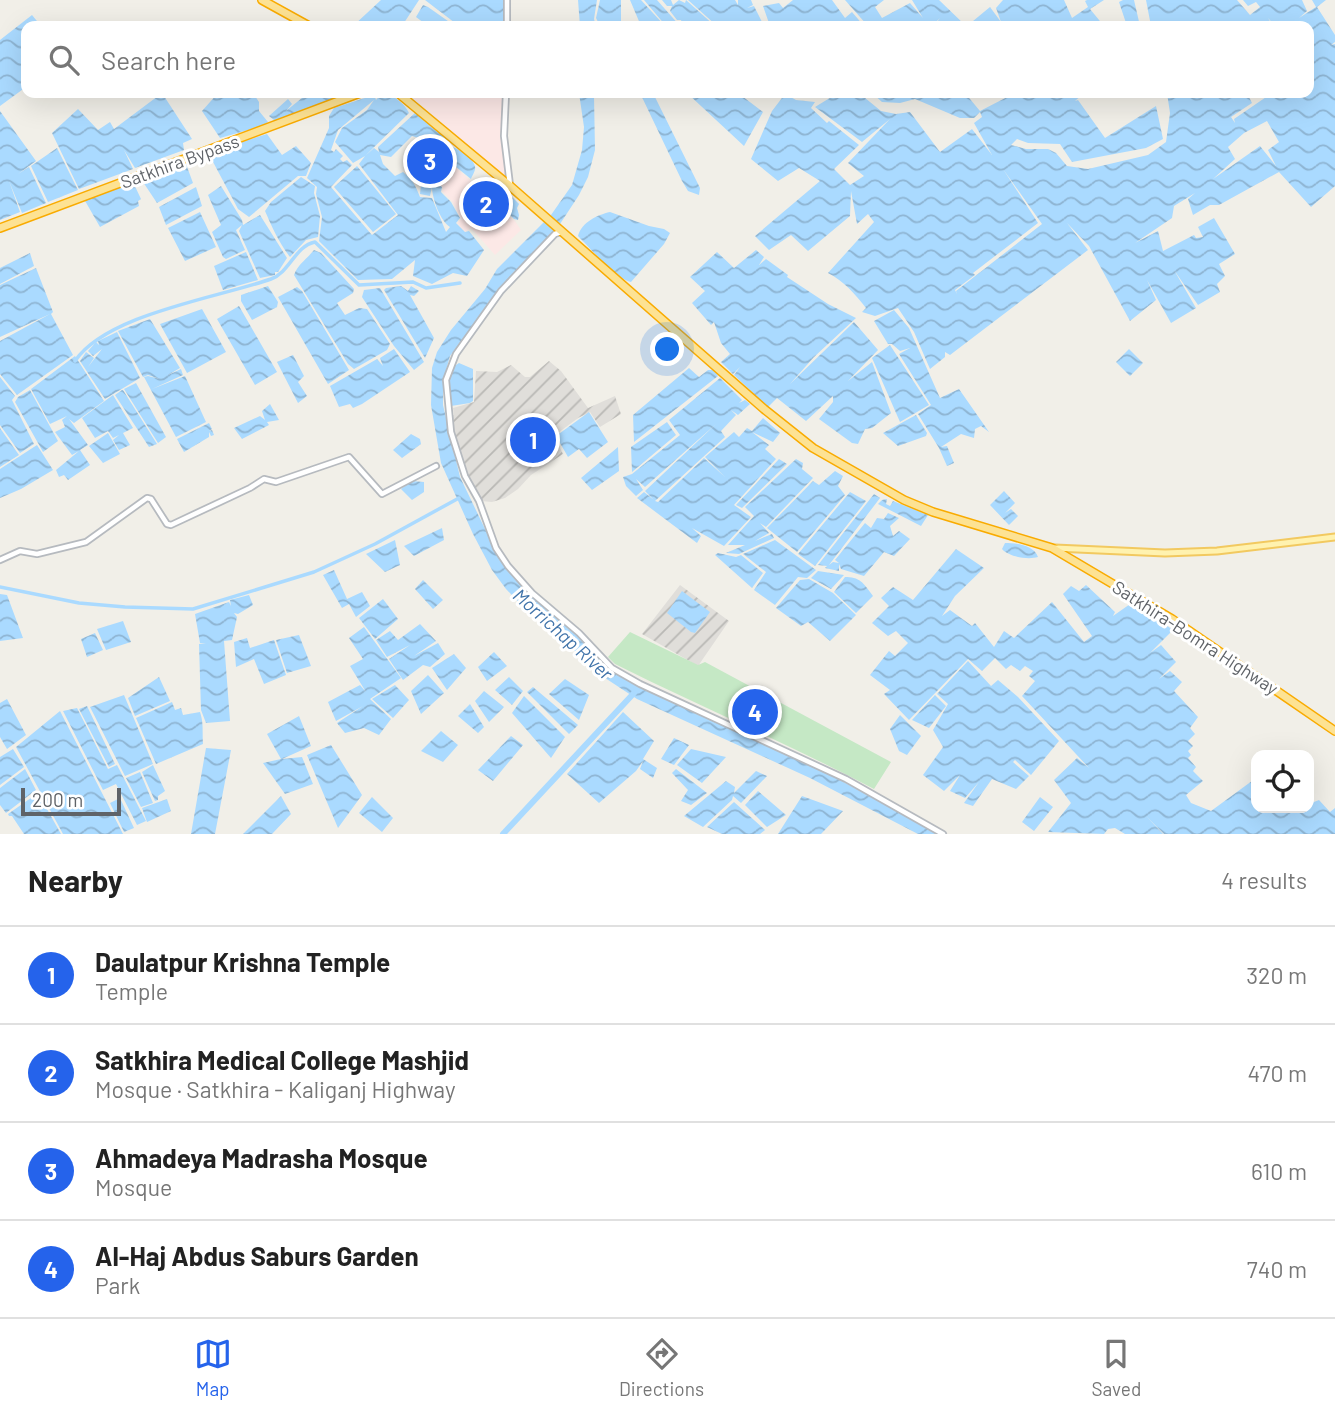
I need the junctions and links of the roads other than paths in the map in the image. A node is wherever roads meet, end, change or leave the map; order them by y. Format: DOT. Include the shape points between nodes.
graph roads {
  1 [pos="262,0"];
  2 [pos="507,0"];
  3 [pos="300,21"];
  4 [pos="507,21"];
  5 [pos="347,98"];
  6 [pos="404,98"];
  7 [pos="506,98"];
  8 [pos="510,186"];
  9 [pos="0,228"];
  10 [pos="562,231"];
  11 [pos="436,466"];
  12 [pos="1335,537"];
  13 [pos="1052,548"];
  14 [pos="0,560"];
  15 [pos="1335,731"];
  16 [pos="943,834"];
  1 -- 3 [label="highway"];
  2 -- 4 [label="street"];
  5 -- 9 [label="highway, Satkhira Bypass"];
  6 -- 8 [label="highway, Satkhira-Bomra Highway"];
  7 -- 8 [label="street" via="504,136"];
  8 -- 10 [label="highway, Satkhira-Bomra Highway"];
  10 -- 13 [label="highway, Satkhira-Bomra Highway" via="813,448 904,500"];
  10 -- 16 [label="street" via="501,291 456,354 446,380 455,450 496,548 532,593 612,668 846,779"];
  11 -- 14 [label="street" via="382,494 349,457 276,482 264,479 171,525 147,498 86,542 37,554 20,551"];
  12 -- 13 [label="main road" via="1165,554"];
  13 -- 15 [label="highway, Satkhira-Bomra Highway" via="1172,620"];
}
